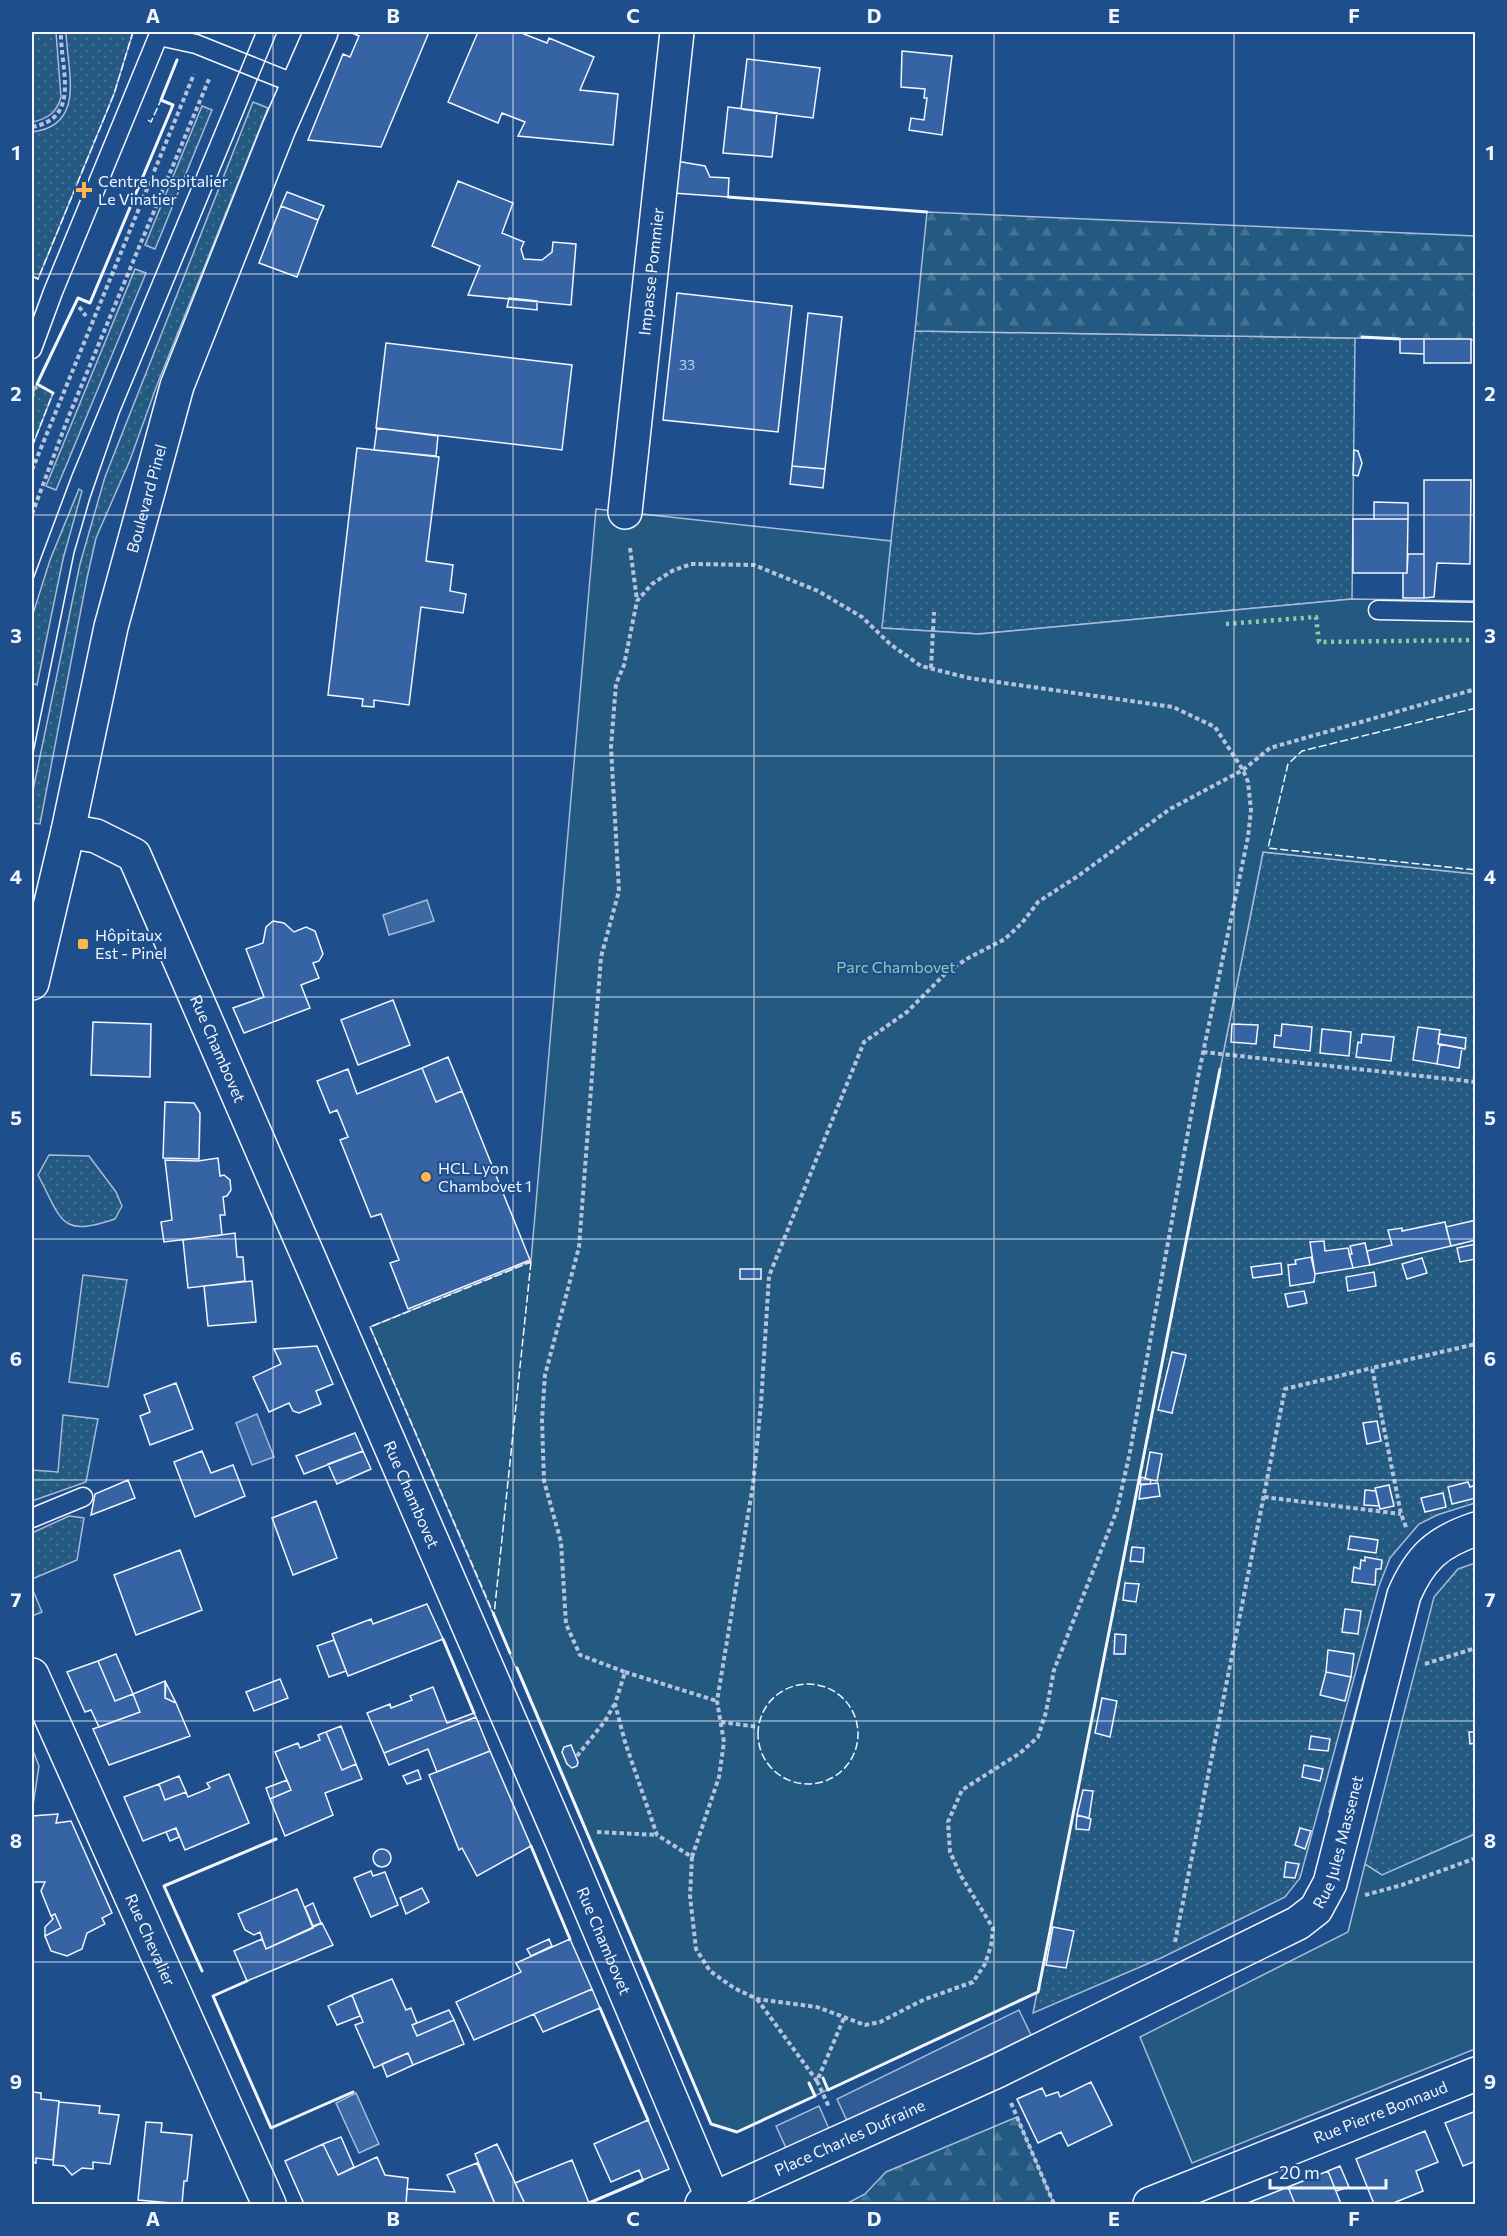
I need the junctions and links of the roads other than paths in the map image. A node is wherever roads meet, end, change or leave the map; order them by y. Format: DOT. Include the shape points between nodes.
graph roads {
  1 [pos="321,32"];
  2 [pos="677,32"];
  3 [pos="160,34"];
  4 [pos="298,85"];
  5 [pos="32,349"];
  6 [pos="625,512"];
  7 [pos="1378,610"];
  8 [pos="1476,612"];
  9 [pos="68,831"];
  10 [pos="32,983"];
  11 [pos="84,1497"];
  12 [pos="32,1518"];
  13 [pos="1476,1528"];
  14 [pos="32,1675"];
  15 [pos="997,2071"];
  16 [pos="1476,2074"];
  17 [pos="708,2202"];
  18 [pos="269,2205"];
  19 [pos="1150,2205"];
  1 -- 4 [label="street, Boulevard Pinel"];
  2 -- 6 [label="street, Impasse Pommier"];
  3 -- 4 [label="lane"];
  3 -- 5 [label="lane"];
  4 -- 9 [label="street, Boulevard Pinel" via="177,386 111,627"];
  7 -- 8 [label="lane"];
  9 -- 10 [label="street, Boulevard Pinel"];
  9 -- 17 [label="street, Rue Chambovet" via="96,836 134,855 562,1841"];
  11 -- 12 [label="lane"];
  13 -- 15 [label="street, Rue Jules Massenet" via="1441,1544 1425,1558 1404,1595 1330,1883 1317,1909 1298,1923"];
  14 -- 18 [label="street, Rue Chevalier"];
  15 -- 17 [label="street, Place Charles Dufraine"];
  16 -- 19 [label="street, Rue Pierre Bonnaud"];
}
